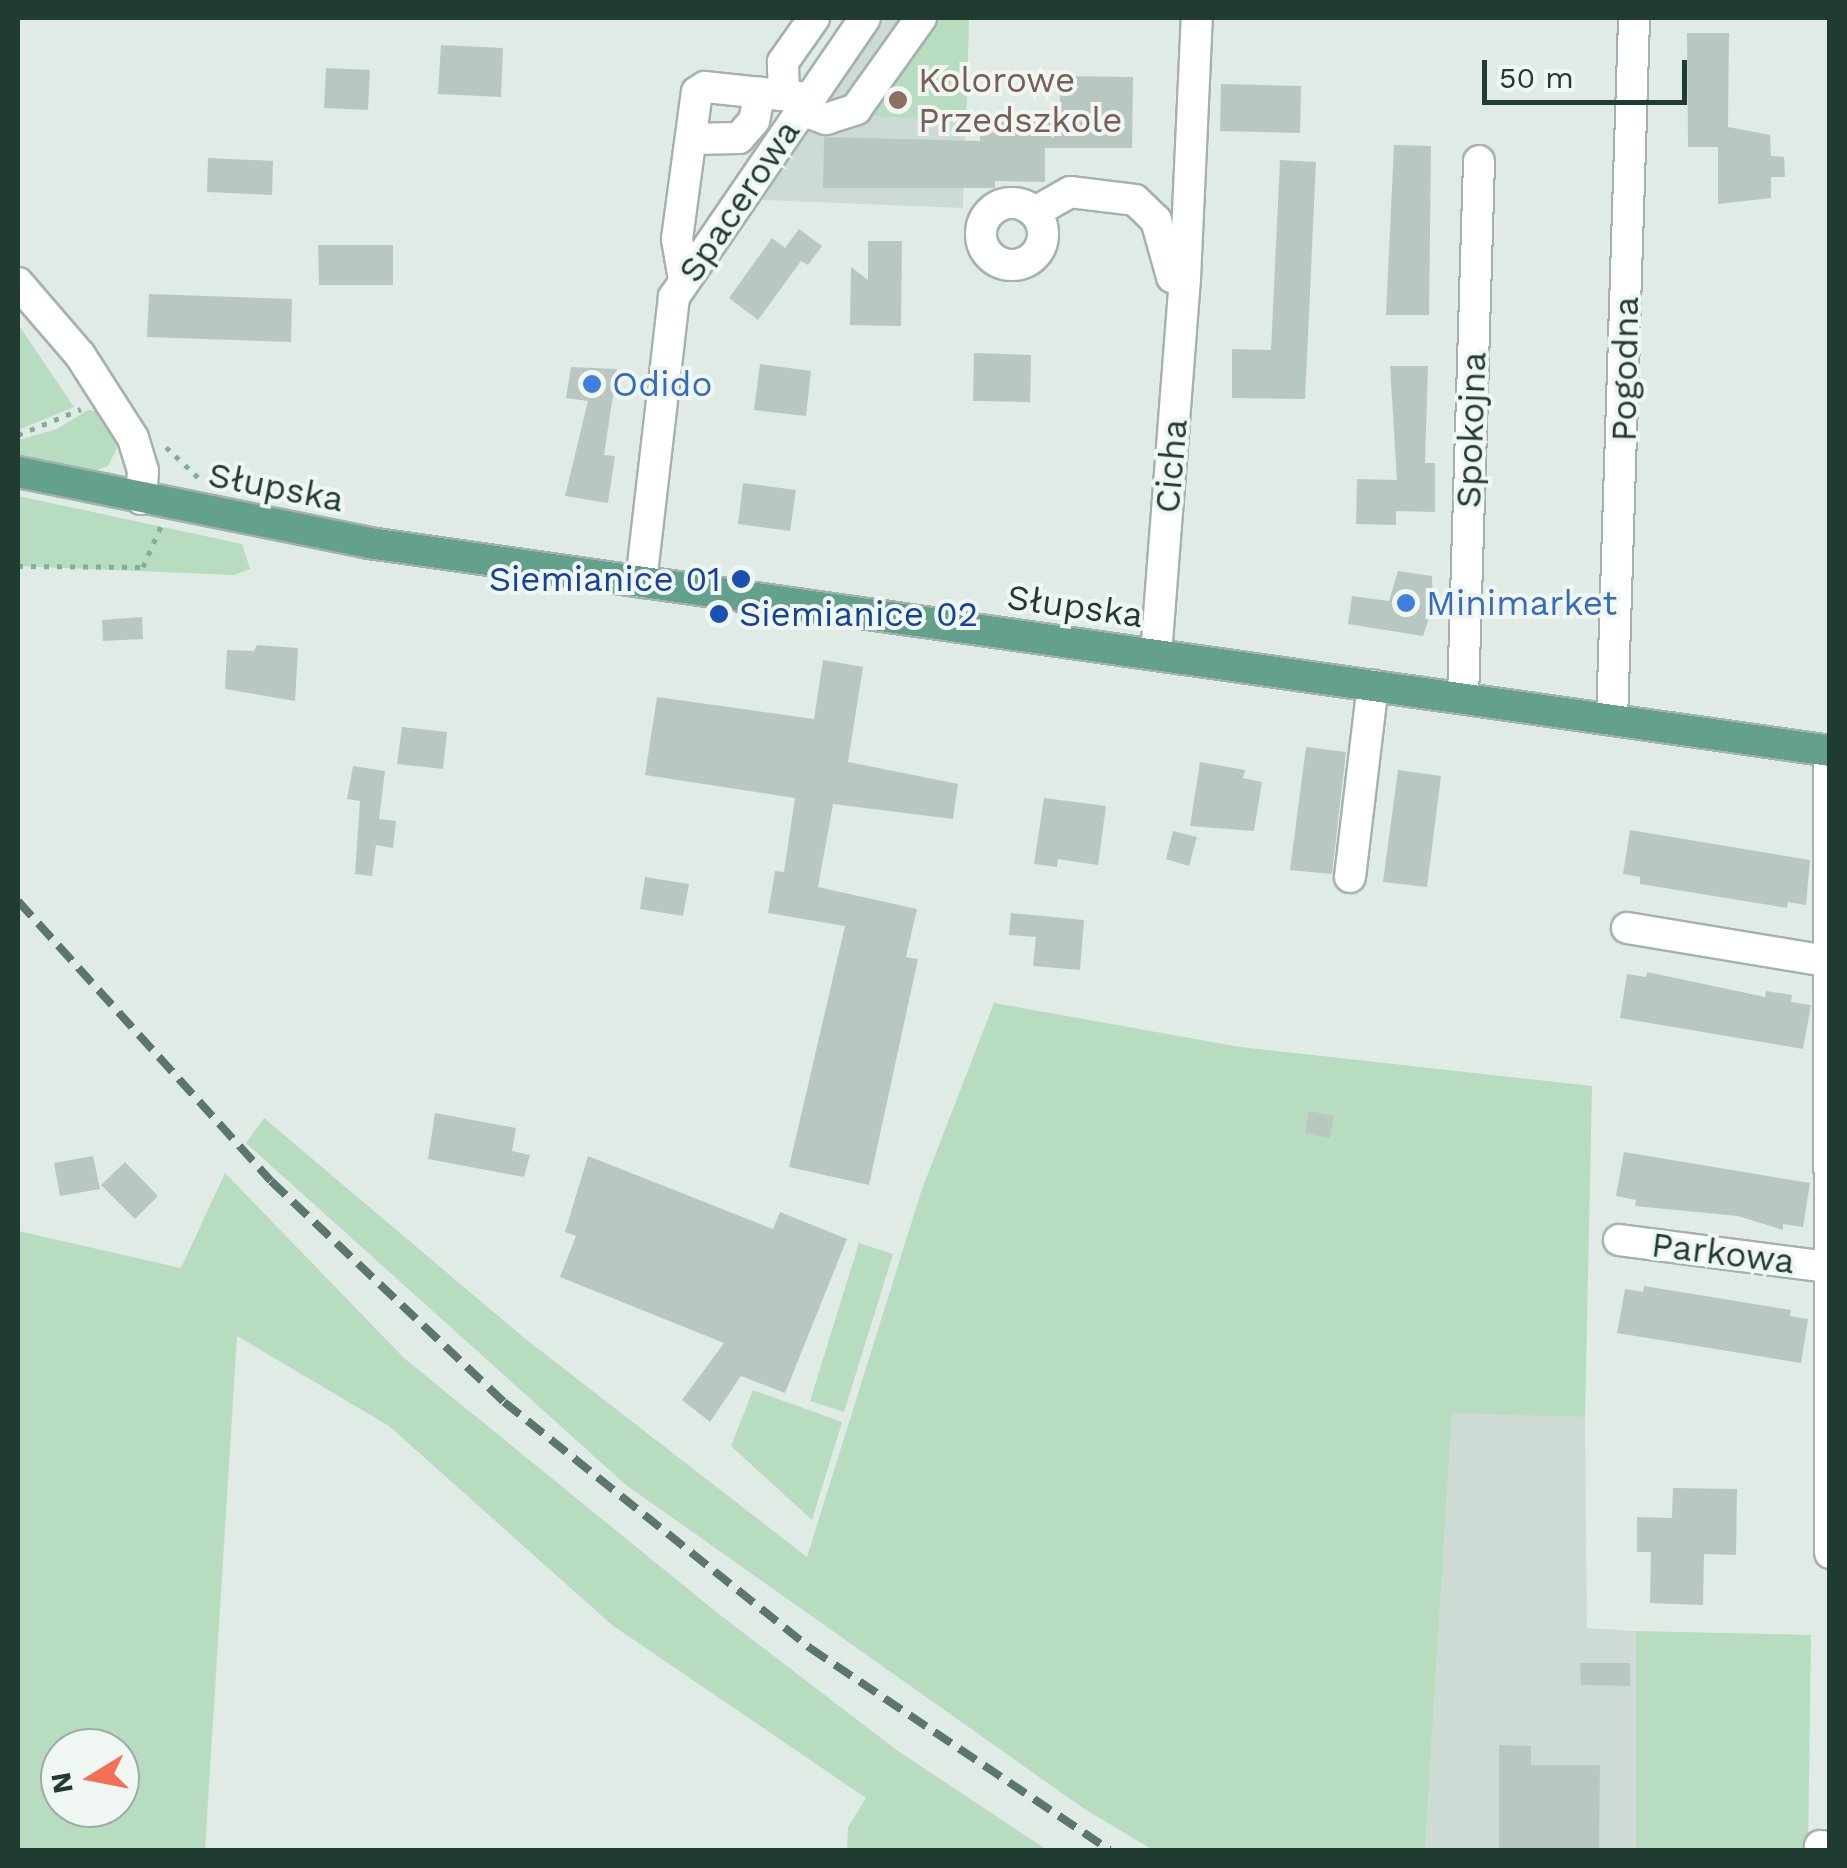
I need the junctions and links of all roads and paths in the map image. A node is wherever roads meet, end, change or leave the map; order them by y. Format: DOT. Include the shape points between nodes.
graph roads {
  1 [pos="814,18"];
  2 [pos="865,18"];
  3 [pos="921,18"];
  4 [pos="1197,18"];
  5 [pos="1634,18"];
  6 [pos="788,99"];
  7 [pos="691,139"];
  8 [pos="1479,161"];
  9 [pos="1035,212"];
  10 [pos="1185,278"];
  11 [pos="684,280"];
  12 [pos="18,283"];
  13 [pos="90,404"];
  14 [pos="155,434"];
  15 [pos="18,435"];
  16 [pos="18,472"];
  17 [pos="207,483"];
  18 [pos="141,499"];
  19 [pos="163,523"];
  20 [pos="18,566"];
  21 [pos="641,582"];
  22 [pos="1156,654"];
  23 [pos="1373,686"];
  24 [pos="1463,698"];
  25 [pos="1612,720"];
  26 [pos="1829,751"];
  27 [pos="1350,877"];
  28 [pos="1627,928"];
  29 [pos="1828,961"];
  30 [pos="1619,1240"];
  31 [pos="1826,1267"];
  32 [pos="1830,1552"];
  1 -- 6 [label="street" via="783,62"];
  2 -- 6 [label="street, Spacerowa"];
  3 -- 6 [label="street" via="856,109 826,120"];
  4 -- 10 [label="street, Cicha"];
  5 -- 25 [label="street, Pogodna"];
  6 -- 7 [label="street" via="739,138"];
  6 -- 7 [label="street" via="705,87 698,92"];
  6 -- 11 [label="street, Spacerowa"];
  7 -- 11 [label="street" via="677,238"];
  8 -- 24 [label="street, Spokojna"];
  9 -- 10 [label="street" via="1070,192 1134,200 1156,220 1172,277"];
  10 -- 22 [label="street, Cicha"];
  11 -- 21 [label="street, Spacerowa" via="668,322"];
  12 -- 18 [label="street" via="80,355 133,438 143,472"];
  13 -- 15 [label="path"];
  14 -- 17 [label="path"];
  16 -- 18 [label="main road, Słupska"];
  18 -- 21 [label="main road, Słupska" via="370,543"];
  19 -- 20 [label="path" via="143,567"];
  21 -- 22 [label="main road, Słupska"];
  22 -- 23 [label="main road, Słupska"];
  23 -- 24 [label="main road, Słupska"];
  23 -- 27 [label="street"];
  24 -- 25 [label="main road, Słupska"];
  25 -- 26 [label="main road, Słupska"];
  26 -- 29 [label="street, Parkowa"];
  28 -- 29 [label="street"];
  29 -- 31 [label="street, Parkowa"];
  30 -- 31 [label="street, Parkowa"];
  31 -- 32 [label="street, Parkowa"];
}
